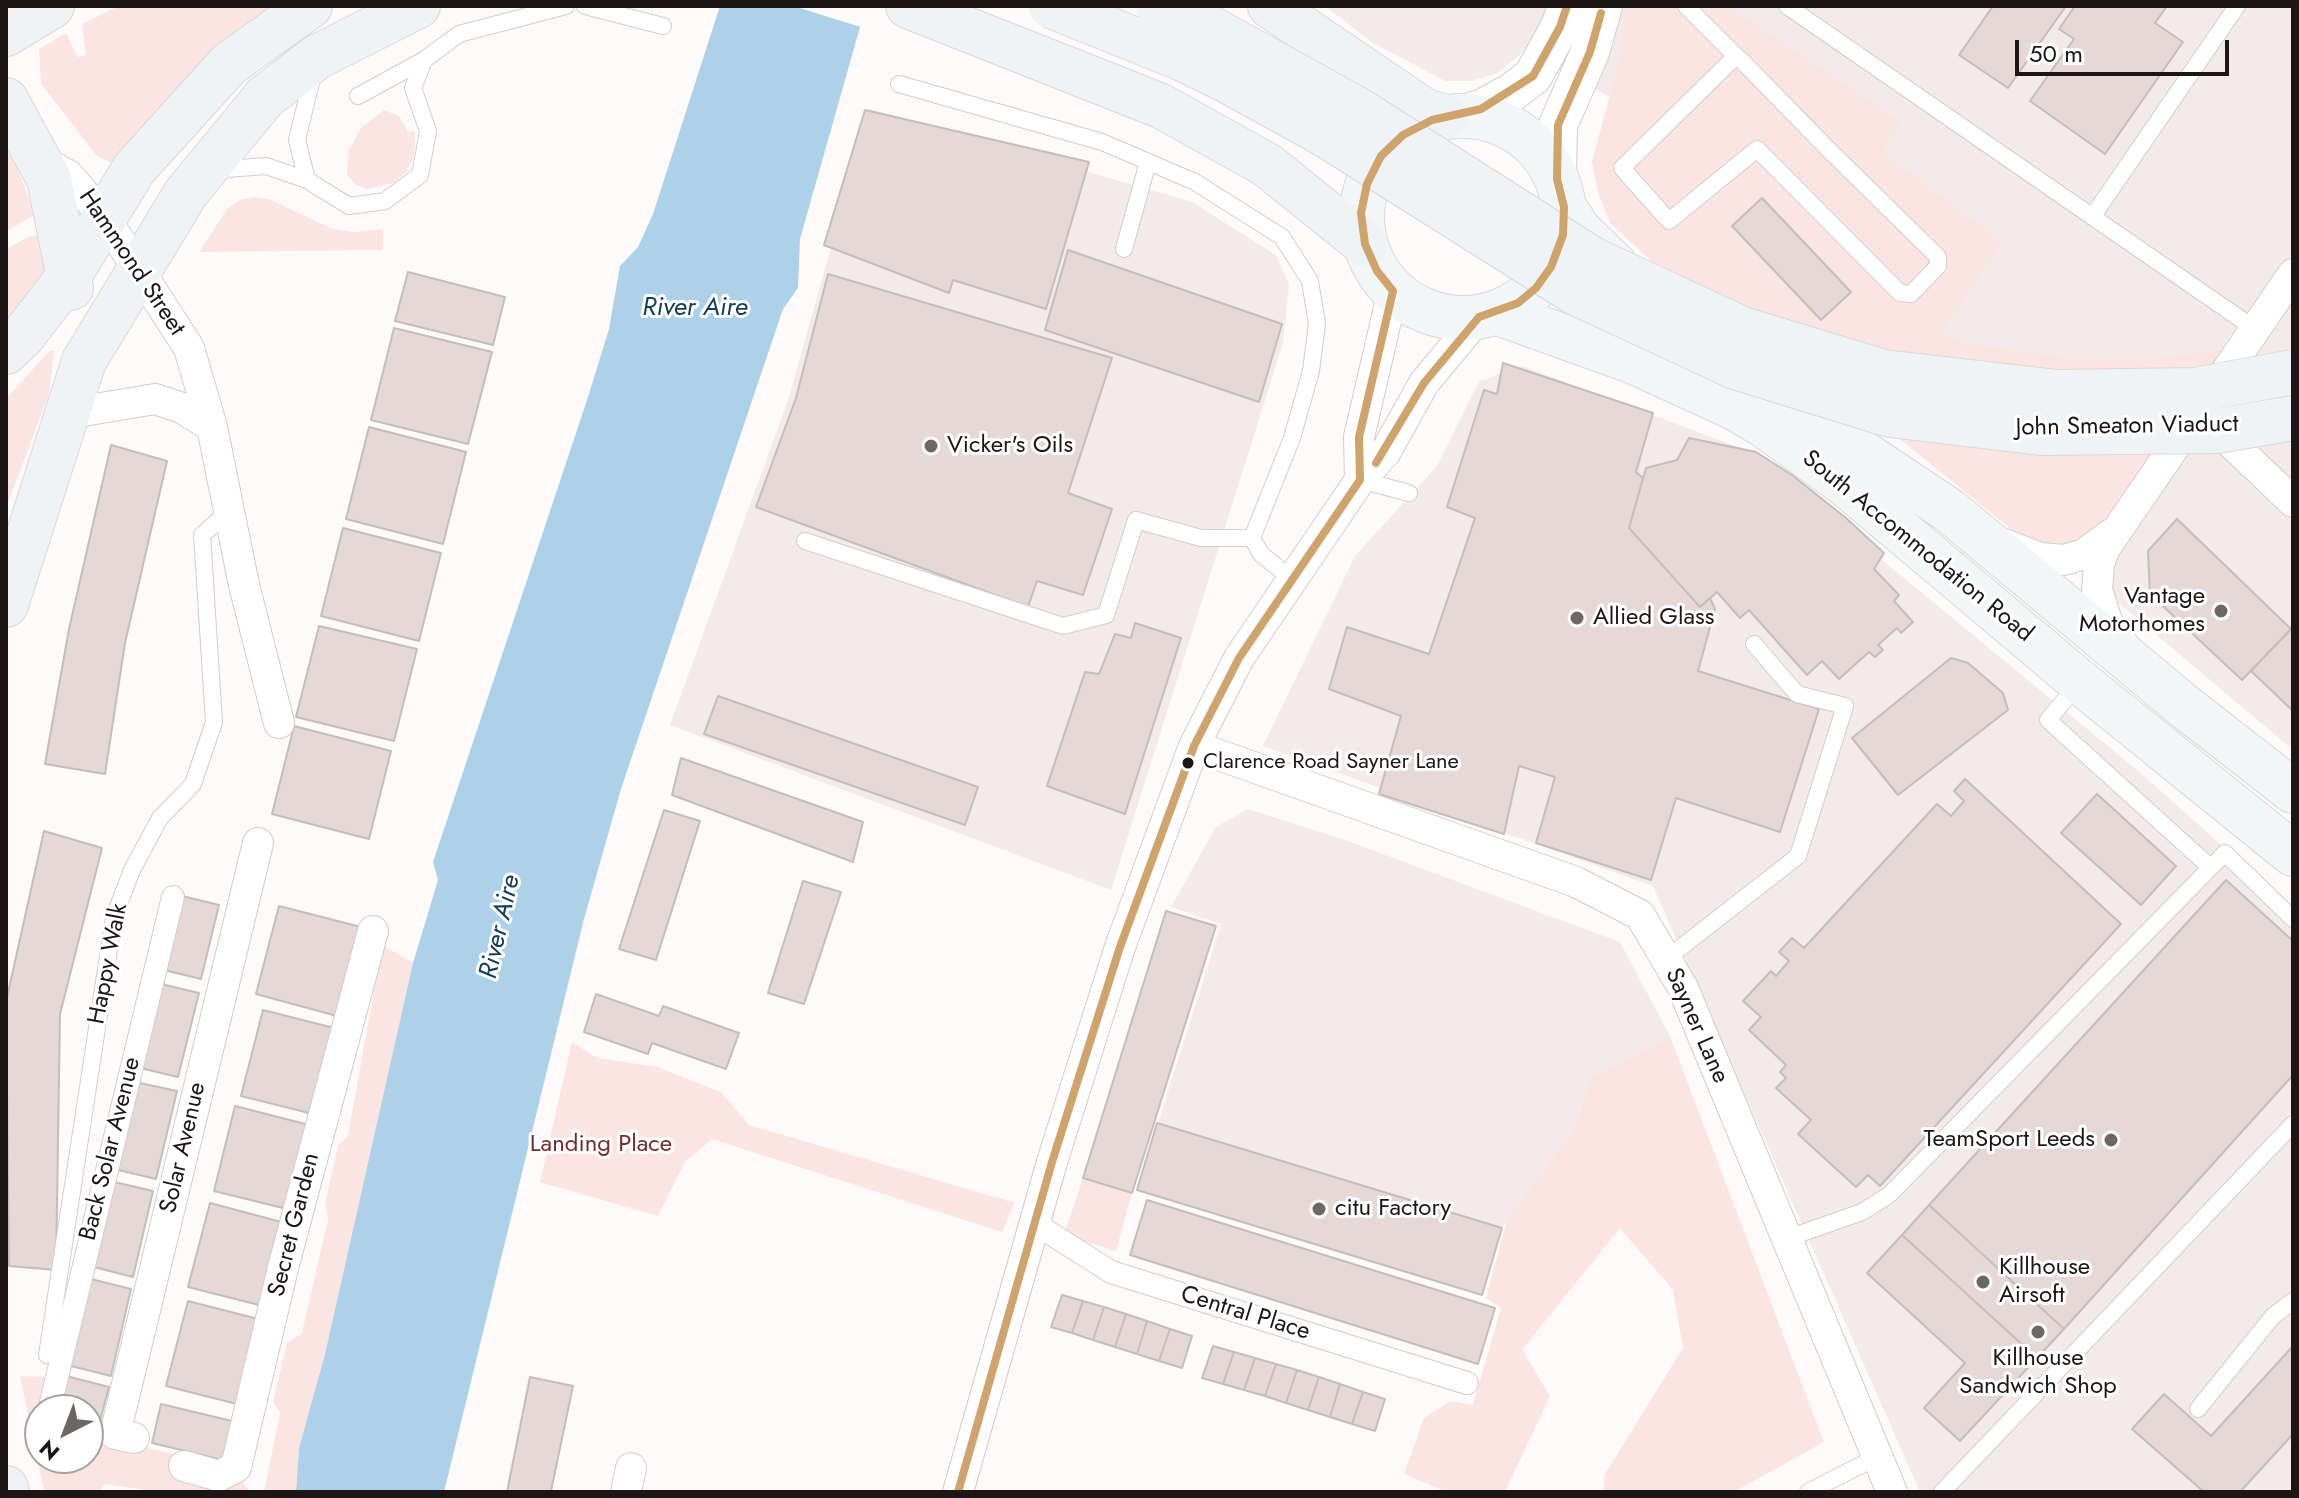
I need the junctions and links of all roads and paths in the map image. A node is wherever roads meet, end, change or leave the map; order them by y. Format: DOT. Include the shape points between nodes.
graph roads {
  1 [pos="52,6"];
  2 [pos="310,6"];
  3 [pos="418,6"];
  4 [pos="566,6"];
  5 [pos="585,6"];
  6 [pos="1051,6"];
  7 [pos="1158,6"];
  8 [pos="1270,6"];
  9 [pos="1567,6"];
  10 [pos="1603,6"];
  11 [pos="1686,6"];
  12 [pos="1787,6"];
  13 [pos="2237,6"];
  14 [pos="920,10"];
  15 [pos="663,26"];
  16 [pos="6,34"];
  17 [pos="348,34"];
  18 [pos="1736,56"];
  19 [pos="424,60"];
  20 [pos="899,84"];
  21 [pos="358,96"];
  22 [pos="6,100"];
  23 [pos="1450,116"];
  24 [pos="42,161"];
  25 [pos="1148,162"];
  26 [pos="201,172"];
  27 [pos="307,180"];
  28 [pos="1560,193"];
  29 [pos="103,215"];
  30 [pos="2092,217"];
  31 [pos="1365,244"];
  32 [pos="1124,249"];
  33 [pos="139,266"];
  34 [pos="2293,274"];
  35 [pos="69,276"];
  36 [pos="1393,291"];
  37 [pos="1488,315"];
  38 [pos="2255,329"];
  39 [pos="6,352"];
  40 [pos="84,361"];
  41 [pos="2293,372"];
  42 [pos="2198,412"];
  43 [pos="65,414"];
  44 [pos="2293,418"];
  45 [pos="212,427"];
  46 [pos="1360,480"];
  47 [pos="1409,493"];
  48 [pos="2293,502"];
  49 [pos="229,511"];
  50 [pos="1950,511"];
  51 [pos="2115,531"];
  52 [pos="1252,538"];
  53 [pos="805,541"];
  54 [pos="1292,579"];
  55 [pos="6,605"];
  56 [pos="1754,644"];
  57 [pos="2080,682"];
  58 [pos="2159,686"];
  59 [pos="279,723"];
  60 [pos="1194,746"];
  61 [pos="2293,791"];
  62 [pos="258,843"];
  63 [pos="2293,854"];
  64 [pos="2210,867"];
  65 [pos="173,897"];
  66 [pos="2293,919"];
  67 [pos="373,931"];
  68 [pos="1666,959"];
  69 [pos="2293,1124"];
  70 [pos="1034,1223"];
  71 [pos="1785,1239"];
  72 [pos="2293,1301"];
  73 [pos="47,1355"];
  74 [pos="1467,1383"];
  75 [pos="53,1394"];
  76 [pos="2198,1409"];
  77 [pos="134,1438"];
  78 [pos="1877,1457"];
  79 [pos="184,1466"];
  80 [pos="958,1492"];
  81 [pos="1808,1492"];
  82 [pos="1892,1492"];
  83 [pos="1942,1492"];
  1 -- 16 [label="highway"];
  2 -- 29 [label="highway" via="229,64 134,169"];
  3 -- 17 [label="highway"];
  4 -- 19 [label="lane" via="459,34"];
  5 -- 15 [label="lane"];
  6 -- 44 [label="highway, John Smeaton Viaduct, bridge" via="1228,81 1324,134 1576,293 1735,367 1890,415 2041,433 2217,431"];
  7 -- 41 [label="highway, John Smeaton Viaduct, bridge" via="1207,26 1357,109 1592,259 1742,329 1884,372 2057,392 2195,390"];
  8 -- 23 [label="highway" via="1425,111"];
  9 -- 23 [label="street" via="1533,76 1481,109"];
  10 -- 28 [label="street" via="1590,52 1558,125"];
  11 -- 18 [label="lane"];
  12 -- 30 [label="lane"];
  13 -- 30 [label="lane"];
  14 -- 31 [label="highway" via="1161,106 1267,165"];
  17 -- 26 [label="highway" via="265,97"];
  17 -- 27 [label="lane" via="297,140"];
  18 -- 18 [label="lane" via="1622,168 1669,221 1757,149 1900,293 1911,294 1938,266 1938,257"];
  19 -- 21 [label="lane"];
  19 -- 27 [label="lane" via="413,88 428,131 420,175 385,201 349,206"];
  20 -- 25 [label="lane" via="1102,142"];
  22 -- 24 [label="highway"];
  23 -- 28 [label="main road, South Accommodation Road" via="1479,117 1514,129 1541,153"];
  23 -- 31 [label="main road, South Accommodation Road" via="1403,135 1381,156 1361,213"];
  24 -- 29 [label="street, Hammond Street" via="68,175"];
  24 -- 35 [label="highway"];
  25 -- 32 [label="lane"];
  25 -- 52 [label="lane" via="1195,182 1282,237 1310,281 1317,324 1311,371 1292,438"];
  26 -- 27 [label="lane" via="266,166"];
  26 -- 33 [label="highway"];
  28 -- 37 [label="main road" via="1563,235 1551,267 1536,288"];
  28 -- 50 [label="main road, South Accommodation Road" via="1599,252 1642,288 1839,437"];
  29 -- 33 [label="street, Hammond Street"];
  29 -- 35 [label="highway"];
  30 -- 38 [label="lane"];
  31 -- 36 [label="main road, South Accommodation Road"];
  33 -- 40 [label="highway"];
  33 -- 45 [label="street, Hammond Street" via="189,348"];
  34 -- 38 [label="street"];
  35 -- 39 [label="highway"];
  35 -- 40 [label="highway"];
  36 -- 37 [label="main road, South Accommodation Road" via="1415,307 1445,317"];
  36 -- 46 [label="street" via="1359,437"];
  37 -- 46 [label="street" via="1424,383 1385,453"];
  37 -- 57 [label="main road, South Accommodation Road" via="1632,361 1765,426 1845,484"];
  38 -- 42 [label="street"];
  40 -- 43 [label="highway"];
  42 -- 48 [label="street"];
  42 -- 51 [label="street"];
  43 -- 45 [label="street" via="155,399"];
  43 -- 55 [label="highway"];
  45 -- 49 [label="street, Hammond Street"];
  46 -- 47 [label="lane"];
  46 -- 54 [label="street"];
  49 -- 59 [label="street, Hammond Street"];
  49 -- 73 [label="lane, Happy Walk" via="202,535 214,722 193,784 160,818 114,917"];
  50 -- 51 [label="street" via="2008,546 2052,560 2084,554"];
  50 -- 58 [label="main road, South Accommodation Road"];
  51 -- 58 [label="street" via="2099,564 2100,605 2119,639"];
  52 -- 53 [label="lane" via="1201,538 1136,520 1106,615 1063,626"];
  52 -- 54 [label="lane" via="1261,554"];
  54 -- 60 [label="street" via="1239,658"];
  56 -- 68 [label="lane" via="1797,694 1845,706 1798,856"];
  57 -- 63 [label="main road, South Accommodation Road"];
  57 -- 64 [label="lane" via="2048,720"];
  58 -- 61 [label="main road, South Accommodation Road"];
  60 -- 68 [label="street, Sayner Lane" via="1576,882 1640,915"];
  60 -- 70 [label="street" via="1120,947"];
  62 -- 77 [label="street, Solar Avenue" via="115,1434"];
  64 -- 66 [label="lane" via="2225,853"];
  64 -- 71 [label="lane" via="1889,1195 1862,1212"];
  65 -- 75 [label="street, Back Solar Avenue"];
  67 -- 79 [label="street, Secret Garden" via="236,1467 219,1476"];
  68 -- 71 [label="street, Sayner Lane" via="1683,988"];
  69 -- 83 [label="lane"];
  70 -- 74 [label="street, Central Place" via="1111,1272"];
  70 -- 80 [label="street"];
  71 -- 78 [label="street, Sayner Lane"];
  72 -- 76 [label="lane" via="2273,1316"];
  78 -- 81 [label="lane"];
  78 -- 82 [label="street, Sayner Lane"];
}
